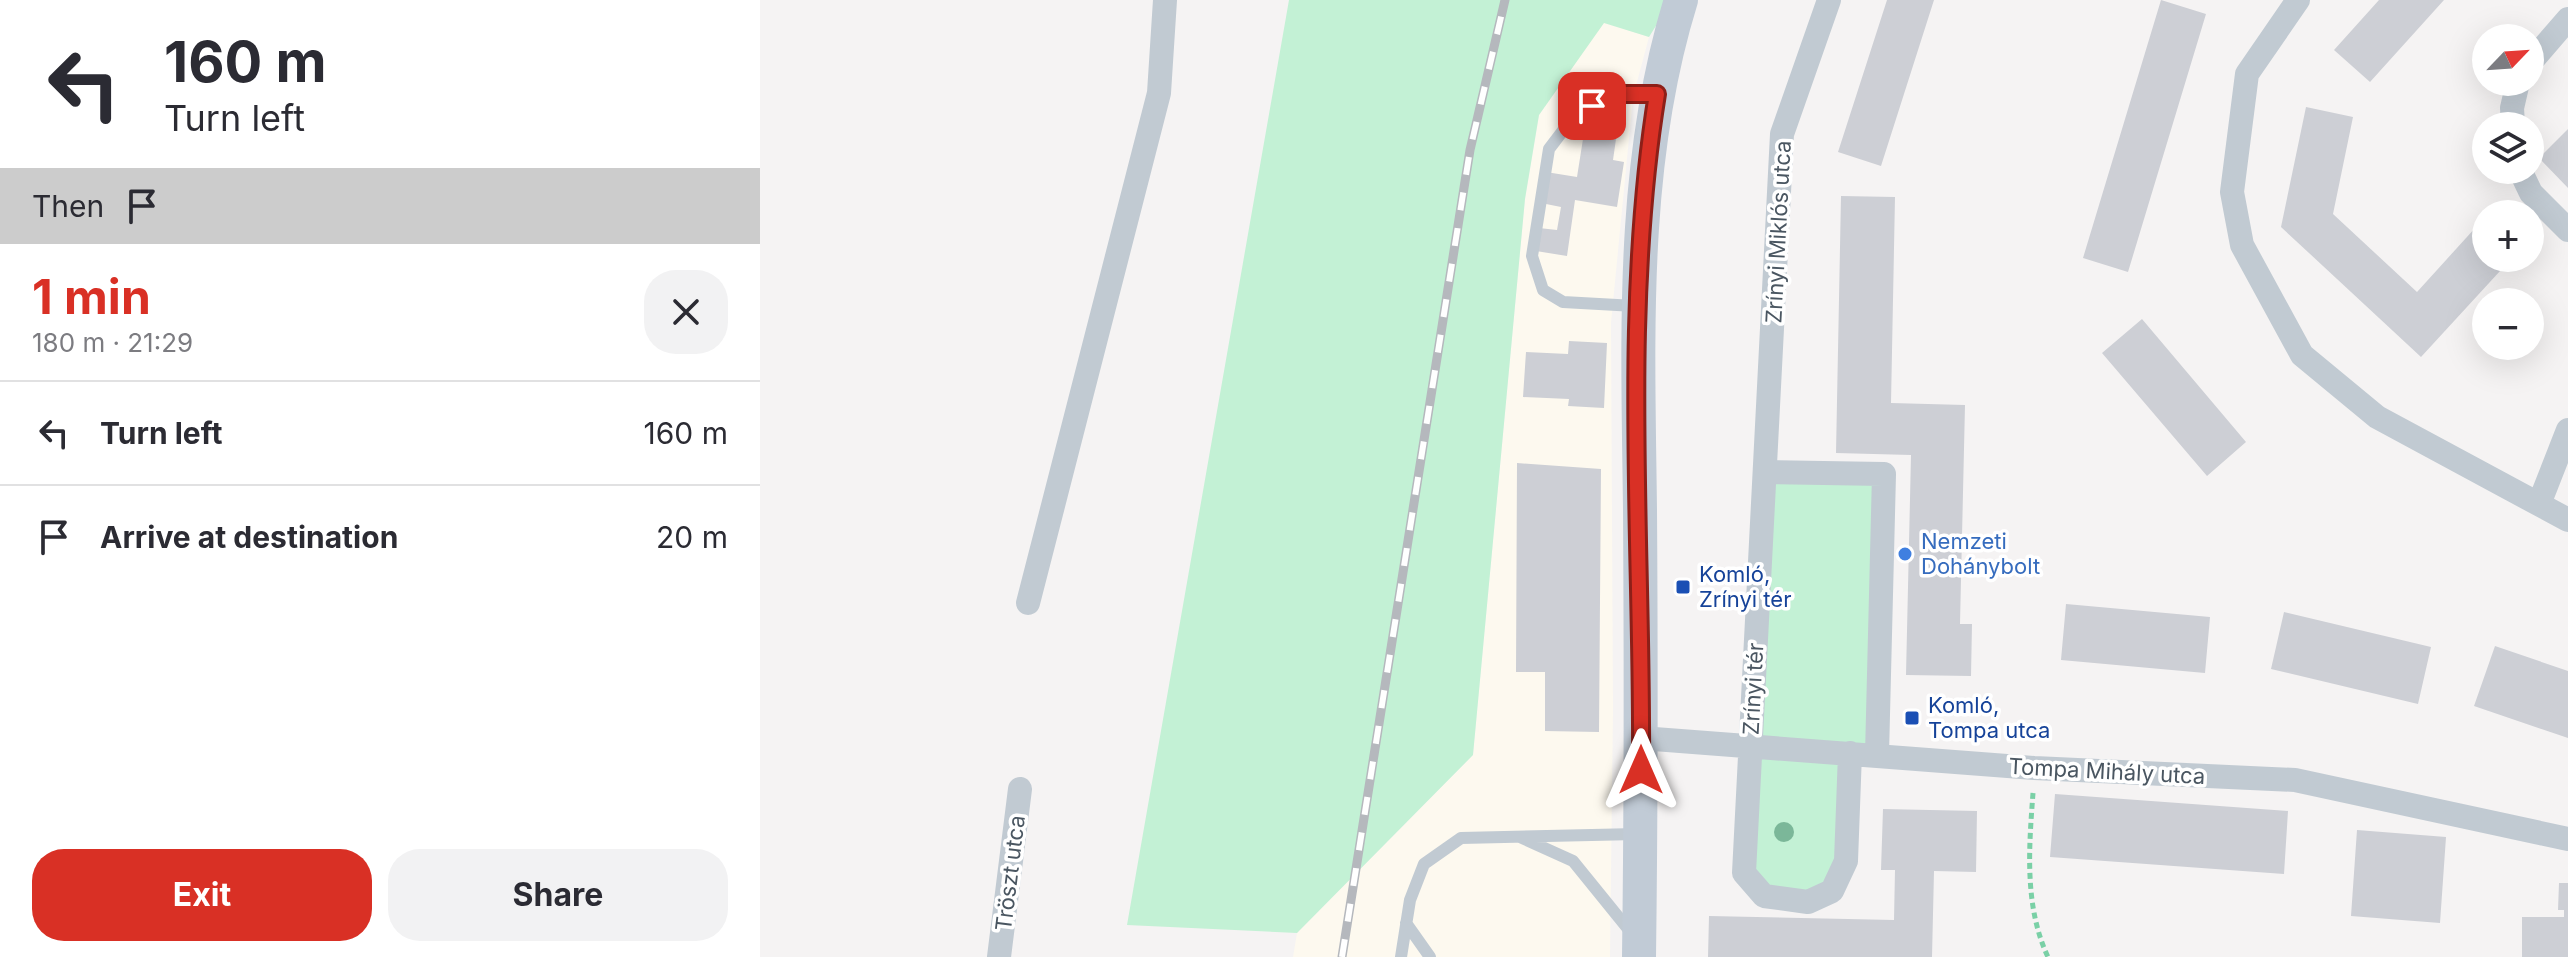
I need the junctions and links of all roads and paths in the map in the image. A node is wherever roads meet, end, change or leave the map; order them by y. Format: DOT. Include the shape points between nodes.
graph roads {
  1 [pos="1165,0"];
  2 [pos="1681,0"];
  3 [pos="1829,0"];
  4 [pos="2298,0"];
  5 [pos="2568,19"];
  6 [pos="2544,47"];
  7 [pos="1657,94"];
  8 [pos="2527,184"];
  9 [pos="2568,230"];
  10 [pos="1639,306"];
  11 [pos="2568,430"];
  12 [pos="1765,472"];
  13 [pos="2539,504"];
  14 [pos="2568,520"];
  15 [pos="1028,603"];
  16 [pos="1641,738"];
  17 [pos="1751,746"];
  18 [pos="1850,753"];
  19 [pos="1877,755"];
  20 [pos="2034,768"];
  21 [pos="1020,789"];
  22 [pos="1640,834"];
  23 [pos="1513,835"];
  24 [pos="2568,839"];
  25 [pos="1406,923"];
  26 [pos="1639,950"];
  27 [pos="999,957"];
  28 [pos="1401,957"];
  29 [pos="1430,957"];
  30 [pos="2048,957"];
  1 -- 15 [label="street" via="1159,93"];
  2 -- 7 [label="main road"];
  3 -- 12 [label="street, Zrínyi Miklós utca" via="1782,134"];
  4 -- 13 [label="street" via="2247,74 2232,192 2242,245 2302,355 2377,417"];
  5 -- 6 [label="street"];
  7 -- 10 [label="main road" via="1646,161"];
  7 -- 10 [label="lane" via="1619,94 1568,124 1549,149 1532,256 1543,290 1563,302"];
  8 -- 9 [label="street"];
  10 -- 16 [label="main road"];
  11 -- 13 [label="street"];
  12 -- 17 [label="street, Zrínyi tér"];
  12 -- 19 [label="street" via="1884,474"];
  13 -- 14 [label="street"];
  16 -- 17 [label="street, Tompa Mihály utca"];
  16 -- 22 [label="main road"];
  17 -- 18 [label="street, Tompa Mihály utca"];
  17 -- 18 [label="street, Zrínyi tér" via="1744,873 1764,896 1786,901 1808,902 1832,891 1846,861"];
  18 -- 19 [label="street, Tompa Mihály utca"];
  19 -- 20 [label="street, Tompa Mihály utca"];
  20 -- 24 [label="street, Tompa Mihály utca" via="2295,780"];
  20 -- 30 [label="path" via="2028,866"];
  21 -- 27 [label="street, Tröszt utca"];
  22 -- 23 [label="lane"];
  22 -- 26 [label="main road"];
  23 -- 25 [label="lane" via="1461,838 1424,864"];
  23 -- 26 [label="lane" via="1573,861"];
  25 -- 28 [label="lane"];
  25 -- 29 [label="lane"];
}
